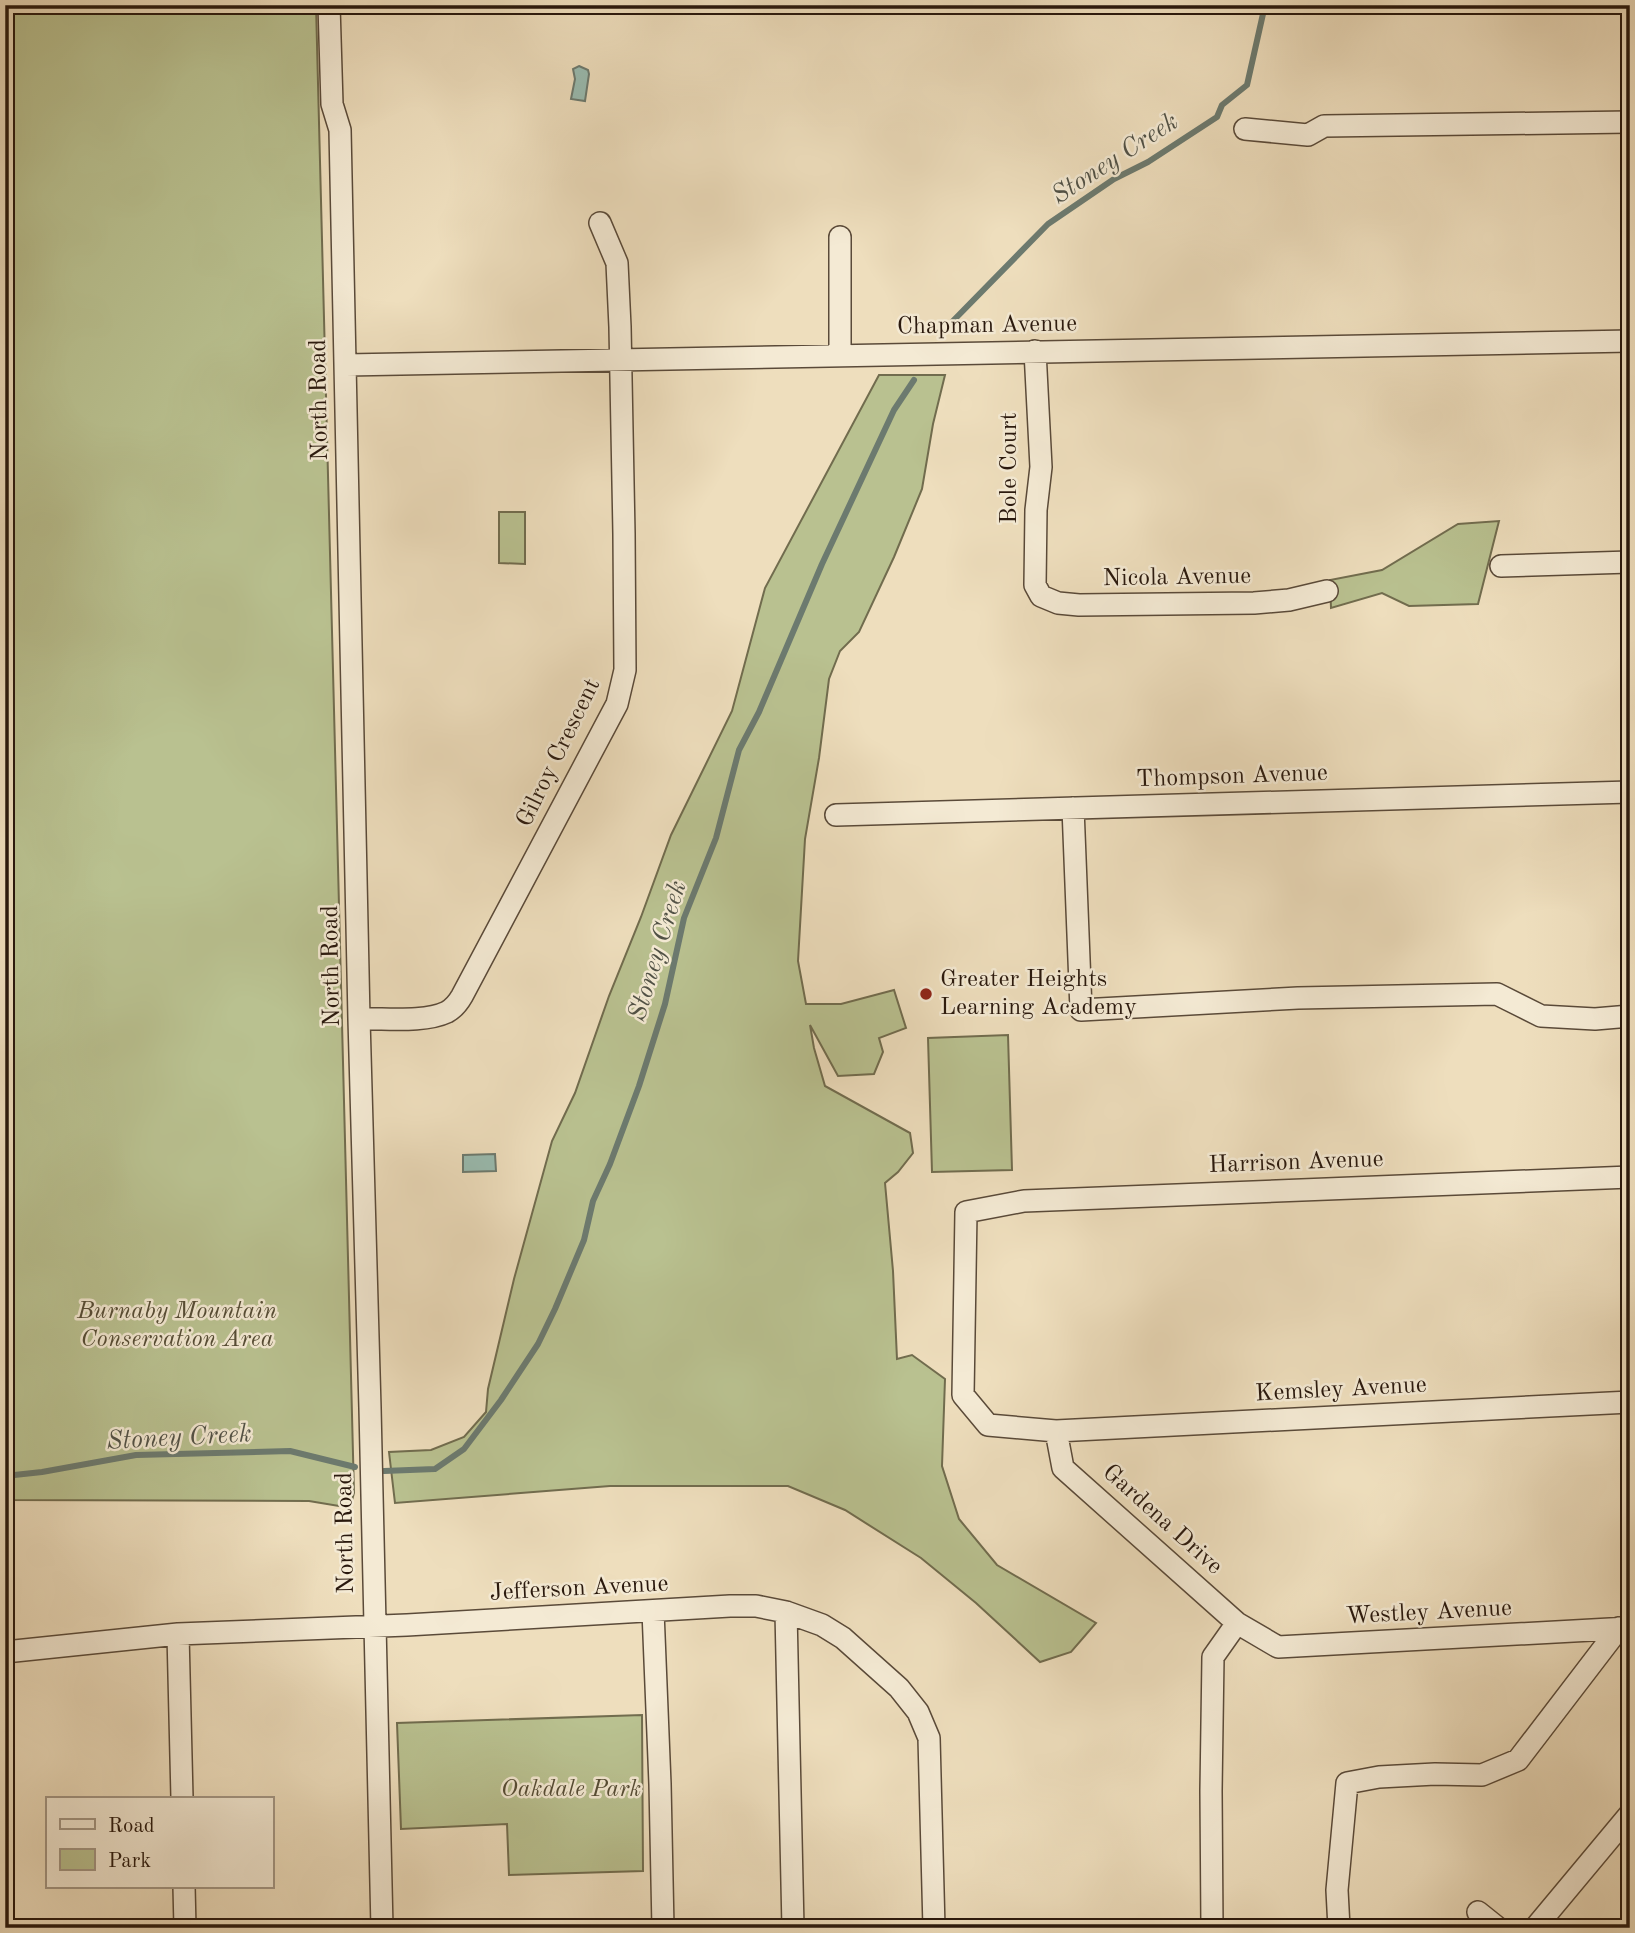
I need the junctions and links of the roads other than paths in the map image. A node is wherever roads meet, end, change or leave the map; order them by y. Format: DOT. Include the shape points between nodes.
graph roads {
  1 [pos="329,5"];
  2 [pos="1630,122"];
  3 [pos="1245,129"];
  4 [pos="600,223"];
  5 [pos="840,237"];
  6 [pos="1630,341"];
  7 [pos="1035,351"];
  8 [pos="841,355"];
  9 [pos="621,360"];
  10 [pos="346,365"];
  11 [pos="1630,562"];
  12 [pos="1500,566"];
  13 [pos="1035,585"];
  14 [pos="1327,592"];
  15 [pos="1630,792"];
  16 [pos="1073,808"];
  17 [pos="836,815"];
  18 [pos="1630,1016"];
  19 [pos="359,1019"];
  20 [pos="1630,1177"];
  21 [pos="1630,1402"];
  22 [pos="1055,1430"];
  23 [pos="653,1611"];
  24 [pos="786,1612"];
  25 [pos="1237,1623"];
  26 [pos="374,1626"];
  27 [pos="1624,1628"];
  28 [pos="178,1634"];
  29 [pos="5,1653"];
  30 [pos="182,1797"];
  31 [pos="1630,1814"];
  32 [pos="184,1888"];
  33 [pos="1478,1912"];
  34 [pos="184,1928"];
  35 [pos="382,1928"];
  36 [pos="663,1928"];
  37 [pos="793,1928"];
  38 [pos="934,1928"];
  39 [pos="1212,1928"];
  40 [pos="1339,1928"];
  41 [pos="1497,1928"];
  42 [pos="1535,1928"];
  1 -- 10 [label="street, North Road" via="332,104 340,130"];
  2 -- 3 [label="street" via="1324,126 1308,135"];
  4 -- 9 [label="street, Gilroy Crescent" via="617,262"];
  5 -- 8 [label="street"];
  6 -- 7 [label="street, Chapman Avenue"];
  7 -- 8 [label="street, Chapman Avenue"];
  7 -- 13 [label="street, Bole Court" via="1041,467"];
  8 -- 9 [label="street, Chapman Avenue"];
  9 -- 10 [label="street, Chapman Avenue"];
  9 -- 19 [label="street, Gilroy Crescent" via="625,670 617,704 455,1006 427,1017"];
  10 -- 19 [label="street, North Road"];
  11 -- 12 [label="street"];
  13 -- 14 [label="street, Nicola Avenue" via="1041,596 1079,606 1254,603"];
  15 -- 16 [label="street, Thompson Avenue"];
  16 -- 17 [label="street, Thompson Avenue"];
  16 -- 18 [label="street" via="1081,1010 1324,997 1497,994 1541,1016"];
  19 -- 26 [label="street, North Road"];
  20 -- 22 [label="street, Harrison Avenue" via="1024,1201 966,1212 963,1395 988,1425"];
  21 -- 22 [label="street, Kemsley Avenue"];
  22 -- 25 [label="street, Gardena Drive" via="1063,1468"];
  23 -- 24 [label="street, Jefferson Avenue" via="756,1606"];
  23 -- 26 [label="street, Jefferson Avenue"];
  23 -- 36 [label="street"];
  24 -- 37 [label="street"];
  24 -- 38 [label="street, Jefferson Avenue" via="822,1625 843,1639 899,1688 918,1712 929,1738"];
  25 -- 27 [label="street, Westley Avenue" via="1278,1647"];
  25 -- 39 [label="street" via="1213,1657"];
  26 -- 28 [label="street, Jefferson Avenue"];
  26 -- 35 [label="street, North Road"];
  27 -- 40 [label="street" via="1518,1760 1482,1775 1390,1776 1347,1783 1337,1890"];
  28 -- 29 [label="street, Jefferson Avenue"];
  28 -- 30 [label="street"];
  31 -- 42 [label="street"];
  32 -- 34 [label="street"];
  33 -- 41 [label="street"];
}
